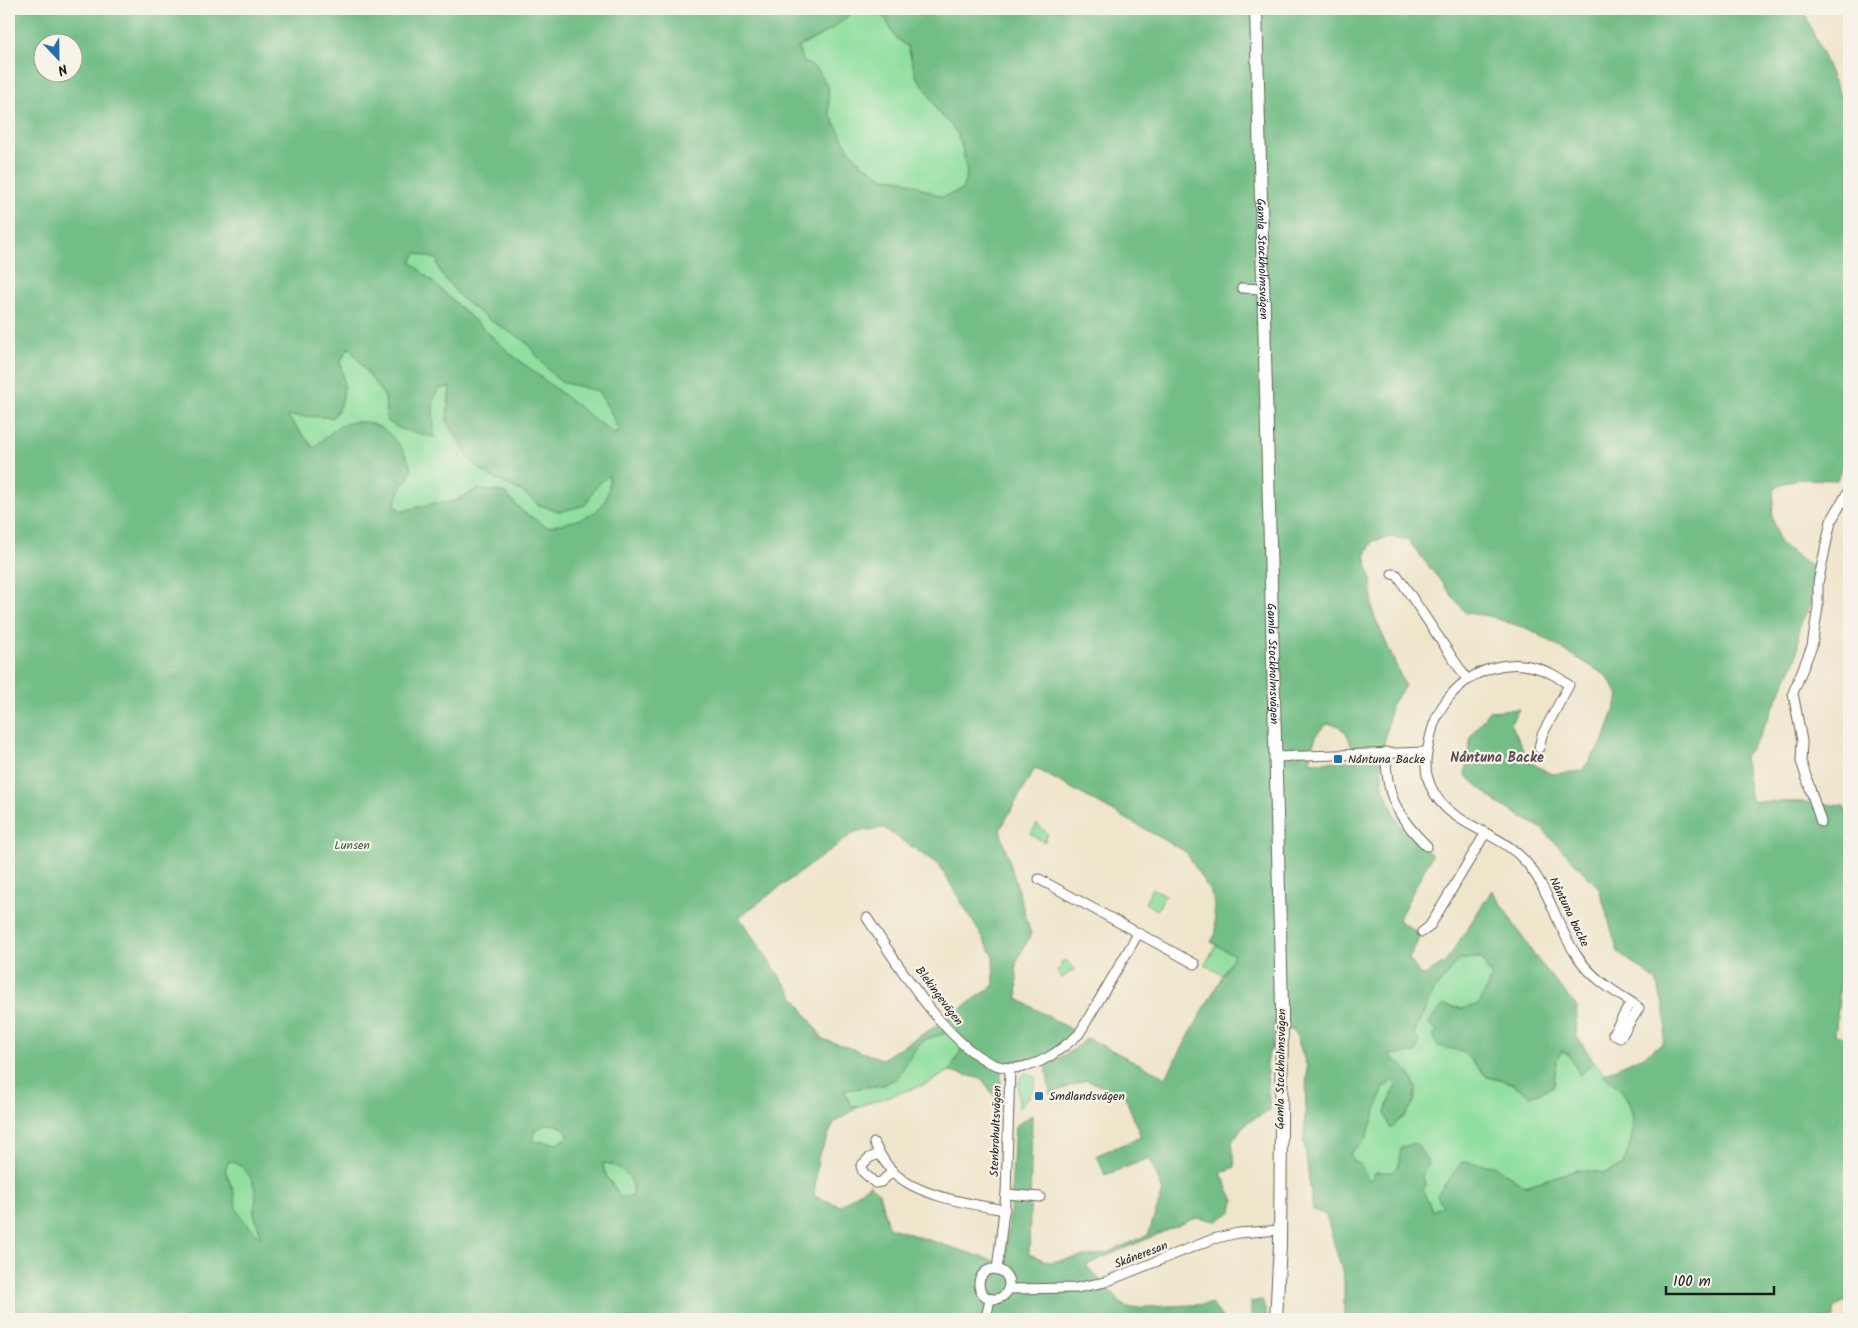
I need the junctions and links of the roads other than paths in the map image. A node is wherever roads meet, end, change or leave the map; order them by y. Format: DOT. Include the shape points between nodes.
graph roads {
  1 [pos="1256,9"];
  2 [pos="1242,288"];
  3 [pos="1263,289"];
  4 [pos="1849,490"];
  5 [pos="1392,574"];
  6 [pos="1466,678"];
  7 [pos="1539,748"];
  8 [pos="1386,752"];
  9 [pos="1426,752"];
  10 [pos="1275,757"];
  11 [pos="1821,822"];
  12 [pos="1485,834"];
  13 [pos="1427,846"];
  14 [pos="1039,879"];
  15 [pos="867,918"];
  16 [pos="1422,932"];
  17 [pos="1138,934"];
  18 [pos="1195,964"];
  19 [pos="1631,1002"];
  20 [pos="1010,1068"];
  21 [pos="874,1143"];
  22 [pos="879,1154"];
  23 [pos="893,1171"];
  24 [pos="1006,1194"];
  25 [pos="1040,1197"];
  26 [pos="1005,1210"];
  27 [pos="1280,1230"];
  28 [pos="997,1270"];
  29 [pos="1008,1290"];
  30 [pos="990,1299"];
  31 [pos="986,1319"];
  32 [pos="1276,1319"];
  1 -- 3 [label="main road, Gamla Stockholmsvägen"];
  2 -- 3 [label="street"];
  3 -- 10 [label="main road, Gamla Stockholmsvägen"];
  4 -- 11 [label="street" via="1831,521 1818,583 1812,646 1793,693 1802,741 1801,762"];
  5 -- 6 [label="street" via="1397,575"];
  6 -- 7 [label="street, Nåntuna backe" via="1489,669 1515,665 1550,672 1569,685 1542,735"];
  6 -- 9 [label="street, Nåntuna backe" via="1441,707"];
  8 -- 9 [label="street"];
  8 -- 10 [label="street"];
  8 -- 13 [label="street" via="1385,777 1394,802 1408,828"];
  9 -- 12 [label="street, Nåntuna backe" via="1428,776 1442,804"];
  10 -- 27 [label="main road, Gamla Stockholmsvägen" via="1282,1006"];
  12 -- 16 [label="street" via="1429,927"];
  12 -- 19 [label="street, Nåntuna backe" via="1509,847 1529,866 1546,892 1577,956 1601,984"];
  14 -- 17 [label="street"];
  15 -- 20 [label="street, Blekingevägen" via="941,1024 963,1046 997,1065"];
  17 -- 18 [label="street"];
  17 -- 20 [label="street" via="1079,1034 1036,1063"];
  20 -- 24 [label="street, Stenbrohultsvägen"];
  21 -- 22 [label="street"];
  22 -- 23 [label="street"];
  22 -- 23 [label="street" via="861,1166 864,1172 875,1183"];
  23 -- 26 [label="street" via="919,1188 962,1203"];
  24 -- 25 [label="street, Stenbrohultsvägen"];
  24 -- 26 [label="street, Stenbrohultsvägen"];
  26 -- 28 [label="street, Stenbrohultsvägen"];
  27 -- 29 [label="street, Skåneresan" via="1238,1233 1212,1239 1105,1282 1076,1288"];
  27 -- 32 [label="main road, Gamla Stockholmsvägen"];
  28 -- 29 [label="street" via="1008,1278"];
  28 -- 30 [label="street" via="983,1273 979,1281 980,1291"];
  29 -- 30 [label="street" via="1000,1298"];
  30 -- 31 [label="street"];
}
